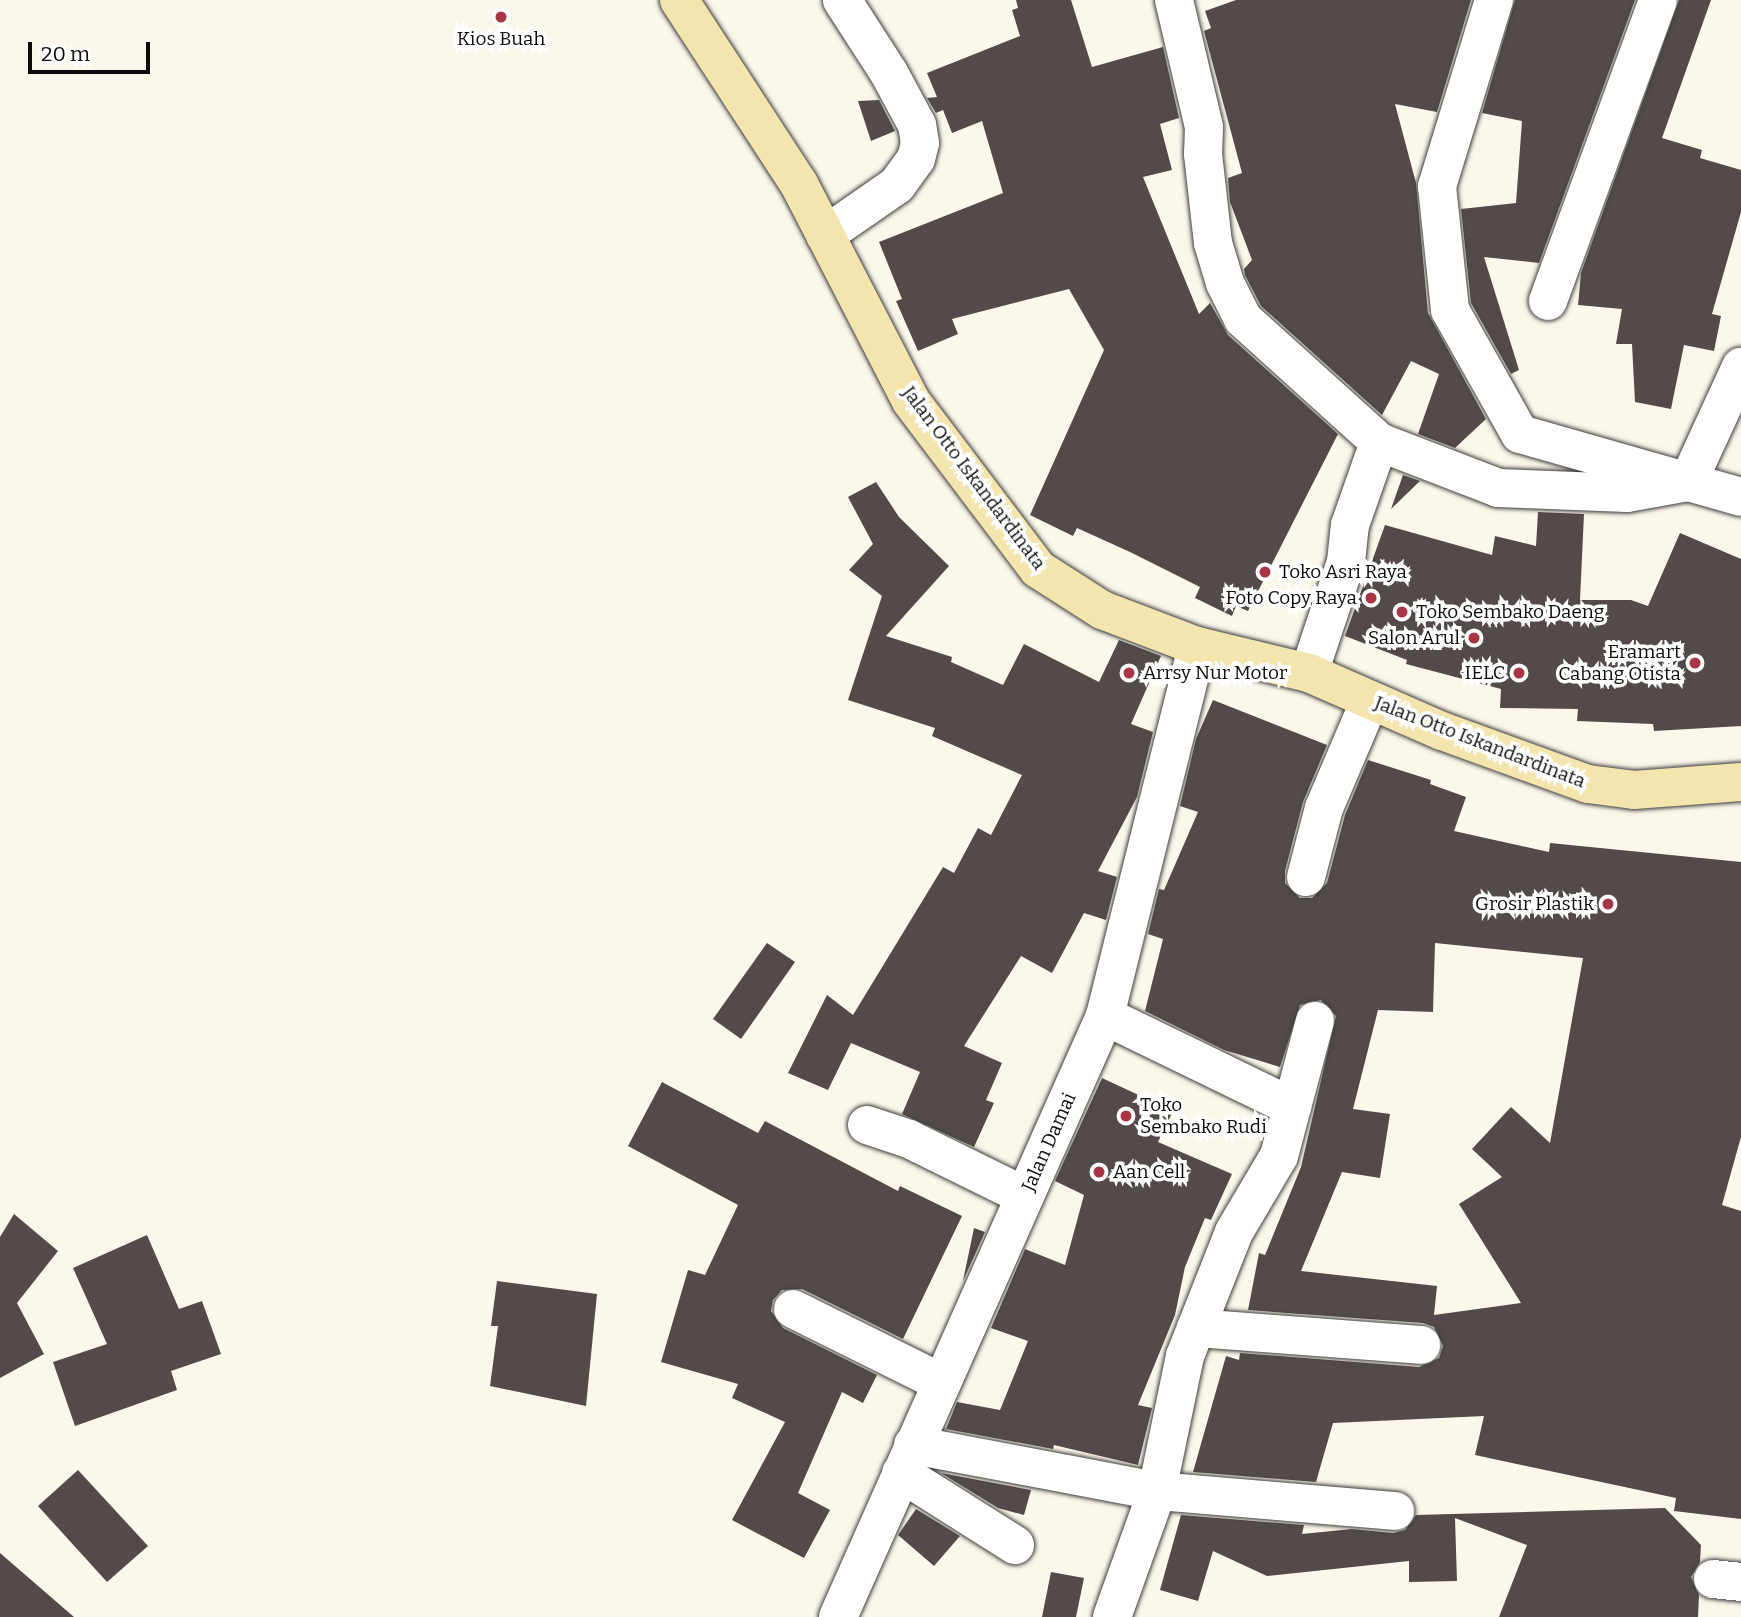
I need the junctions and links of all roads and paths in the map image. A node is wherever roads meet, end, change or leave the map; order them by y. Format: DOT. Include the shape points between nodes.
graph roads {
  1 [pos="679,0"];
  2 [pos="842,0"];
  3 [pos="1174,0"];
  4 [pos="1494,0"];
  5 [pos="1658,0"];
  6 [pos="825,235"];
  7 [pos="1548,301"];
  8 [pos="1741,367"];
  9 [pos="1379,442"];
  10 [pos="1688,482"];
  11 [pos="1741,497"];
  12 [pos="1198,646"];
  13 [pos="1309,673"];
  14 [pos="1370,700"];
  15 [pos="1741,782"];
  16 [pos="1306,877"];
  17 [pos="1105,1016"];
  18 [pos="1315,1021"];
  19 [pos="1292,1108"];
  20 [pos="867,1125"];
  21 [pos="1025,1196"];
  22 [pos="793,1309"];
  23 [pos="1196,1328"];
  24 [pos="1421,1345"];
  25 [pos="942,1382"];
  26 [pos="907,1459"];
  27 [pos="1157,1491"];
  28 [pos="1395,1511"];
  29 [pos="1015,1545"];
  30 [pos="838,1617"];
  31 [pos="1112,1617"];
  1 -- 6 [label="main road, Jalan Otto Iskandardinata" via="750,106"];
  2 -- 6 [label="street" via="889,72 917,125 920,143 916,159 897,185"];
  3 -- 9 [label="street" via="1204,127 1213,243 1225,283 1243,319"];
  4 -- 10 [label="street" via="1437,186 1450,310 1520,434"];
  5 -- 7 [label="street"];
  6 -- 12 [label="main road, Jalan Otto Iskandardinata" via="911,401 1038,569 1101,610"];
  8 -- 10 [label="street"];
  9 -- 10 [label="street" via="1498,488 1628,493"];
  9 -- 13 [label="street" via="1350,525 1346,562"];
  10 -- 11 [label="street"];
  12 -- 13 [label="main road, Jalan Otto Iskandardinata"];
  12 -- 17 [label="street, Jalan Damai"];
  13 -- 14 [label="main road, Jalan Otto Iskandardinata"];
  14 -- 15 [label="main road, Jalan Otto Iskandardinata" via="1588,784 1634,790"];
  14 -- 16 [label="street" via="1324,808"];
  17 -- 19 [label="street"];
  17 -- 21 [label="street, Jalan Damai"];
  18 -- 19 [label="street"];
  19 -- 23 [label="street" via="1279,1157 1234,1232"];
  20 -- 21 [label="street" via="909,1139"];
  21 -- 25 [label="street, Jalan Damai"];
  22 -- 25 [label="street"];
  23 -- 24 [label="street"];
  23 -- 27 [label="street" via="1185,1356"];
  25 -- 26 [label="street, Jalan Damai"];
  26 -- 27 [label="street"];
  26 -- 29 [label="street"];
  26 -- 30 [label="street, Jalan Damai"];
  27 -- 28 [label="street"];
  27 -- 31 [label="street"];
}
